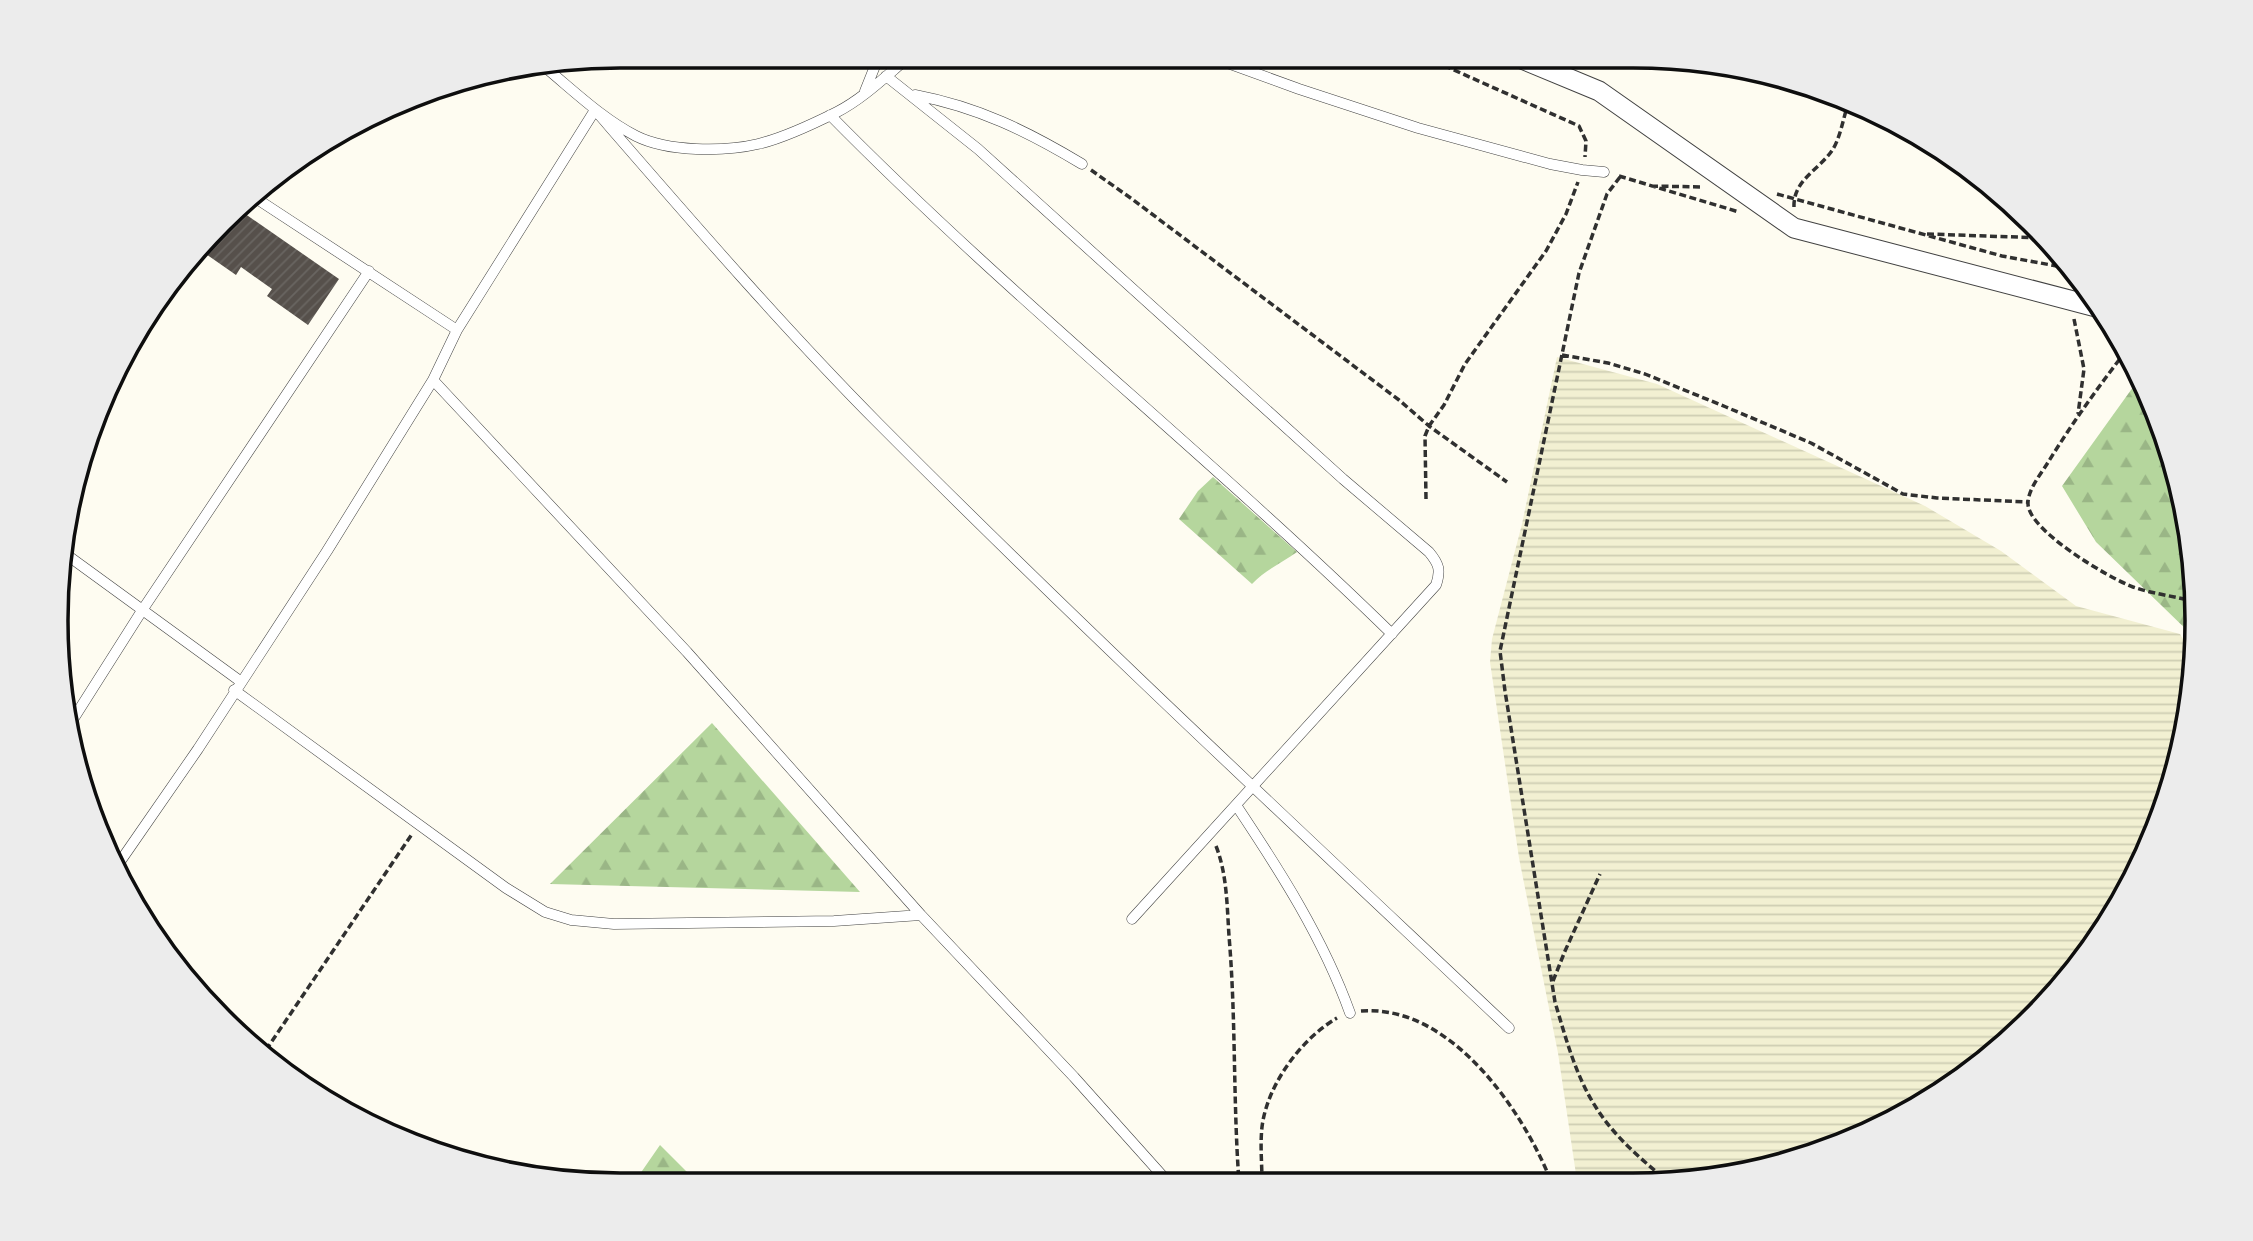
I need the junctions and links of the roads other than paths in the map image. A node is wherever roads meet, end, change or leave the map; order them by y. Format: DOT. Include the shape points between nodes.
graph roads {
  1 [pos="874,68"];
  2 [pos="896,68"];
  3 [pos="1241,68"];
  4 [pos="1544,68"];
  5 [pos="552,73"];
  6 [pos="886,76"];
  7 [pos="864,94"];
  8 [pos="910,94"];
  9 [pos="596,110"];
  10 [pos="830,115"];
  11 [pos="1082,164"];
  12 [pos="1604,172"];
  13 [pos="261,201"];
  14 [pos="369,271"];
  15 [pos="2085,304"];
  16 [pos="457,330"];
  17 [pos="433,380"];
  18 [pos="72,558"];
  19 [pos="143,609"];
  20 [pos="1392,634"];
  21 [pos="240,681"];
  22 [pos="234,690"];
  23 [pos="77,714"];
  24 [pos="1254,785"];
  25 [pos="1236,805"];
  26 [pos="122,859"];
  27 [pos="921,915"];
  28 [pos="1132,919"];
  29 [pos="1350,1013"];
  30 [pos="1509,1028"];
  31 [pos="1160,1173"];
  1 -- 7 [label="lane"];
  2 -- 6 [label="lane"];
  3 -- 12 [label="lane" via="1418,128 1504,152"];
  4 -- 15 [label="street" via="1599,91 1794,228"];
  5 -- 9 [label="lane"];
  6 -- 7 [label="lane"];
  6 -- 8 [label="lane"];
  7 -- 10 [label="lane"];
  8 -- 11 [label="lane" via="958,105 1017,127"];
  8 -- 20 [label="lane" via="978,149 1429,552 1439,564 1436,585"];
  9 -- 10 [label="lane" via="658,145 694,149 758,144"];
  9 -- 16 [label="lane"];
  9 -- 24 [label="lane" via="877,422"];
  10 -- 20 [label="lane"];
  13 -- 14 [label="lane"];
  14 -- 16 [label="lane"];
  14 -- 19 [label="lane"];
  16 -- 17 [label="lane"];
  17 -- 21 [label="lane"];
  17 -- 27 [label="lane" via="687,652"];
  18 -- 19 [label="lane"];
  19 -- 21 [label="lane"];
  19 -- 23 [label="lane"];
  20 -- 24 [label="lane"];
  21 -- 22 [label="lane"];
  22 -- 26 [label="lane"];
  22 -- 27 [label="lane" via="545,912 614,924"];
  24 -- 25 [label="lane"];
  24 -- 30 [label="lane"];
  25 -- 28 [label="lane"];
  25 -- 29 [label="lane" via="1303,912"];
  27 -- 31 [label="lane"];
}
